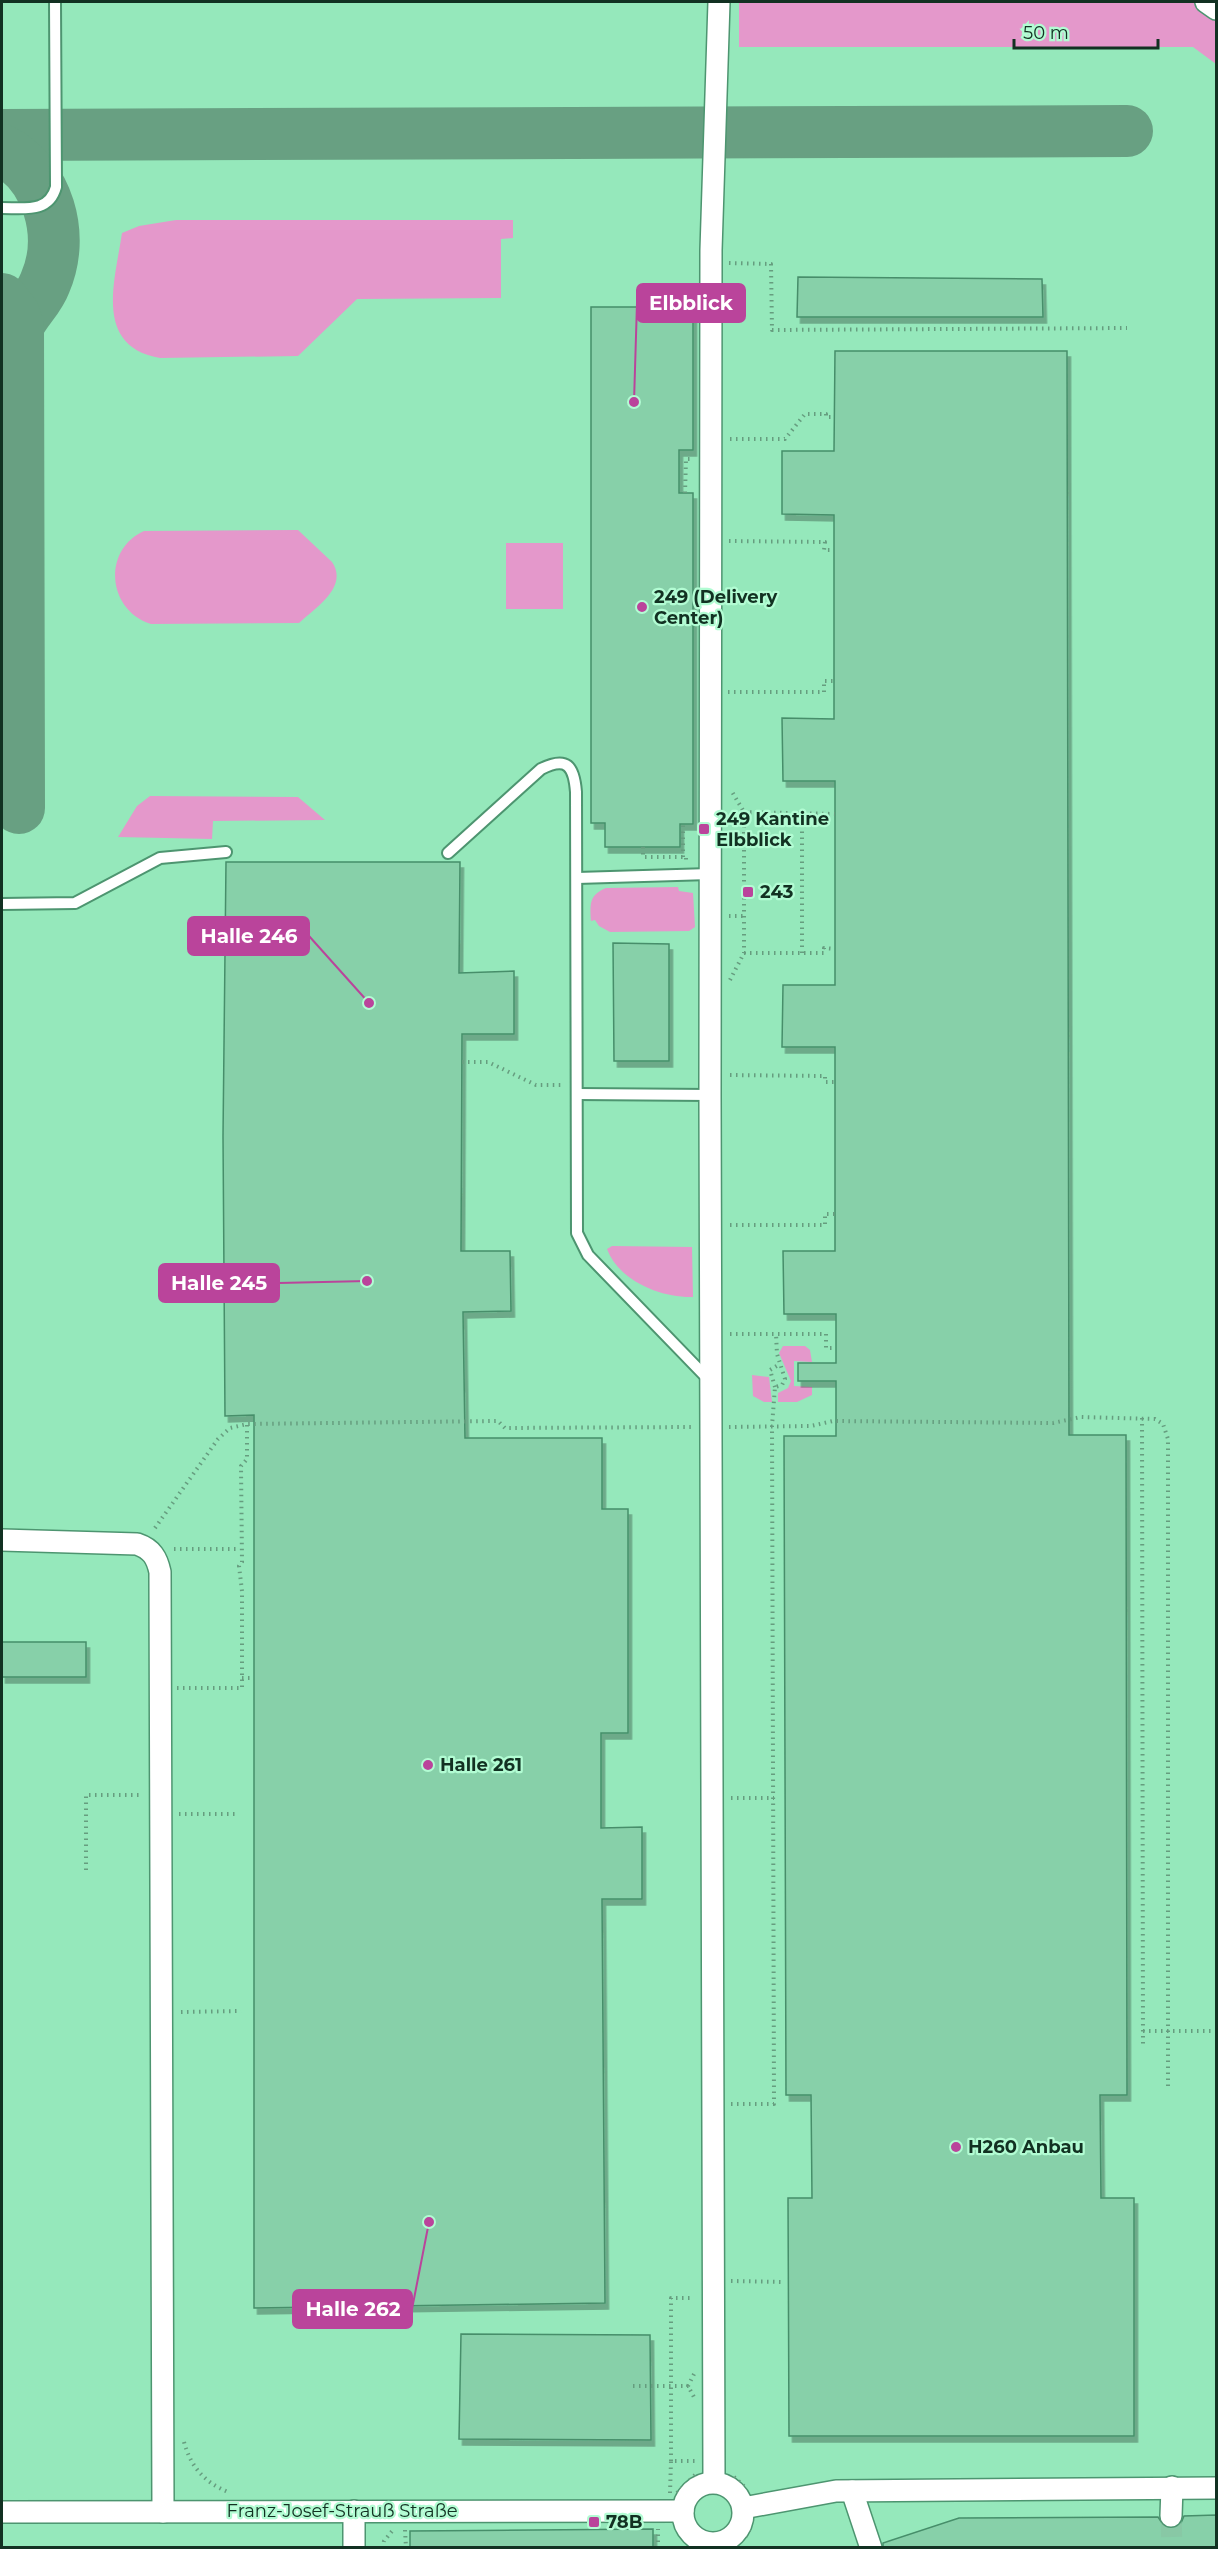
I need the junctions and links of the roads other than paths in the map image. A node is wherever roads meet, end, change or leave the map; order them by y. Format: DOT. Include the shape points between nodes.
graph roads {
  1 [pos="55,2"];
  2 [pos="719,2"];
  3 [pos="1206,2"];
  4 [pos="1216,9"];
  5 [pos="2,208"];
  6 [pos="226,852"];
  7 [pos="448,853"];
  8 [pos="710,874"];
  9 [pos="577,878"];
  10 [pos="2,904"];
  11 [pos="576,1095"];
  12 [pos="710,1095"];
  13 [pos="712,1383"];
  14 [pos="2,1540"];
  15 [pos="719,2476"];
  16 [pos="1172,2487"];
  17 [pos="1216,2488"];
  18 [pos="852,2491"];
  19 [pos="746,2499"];
  20 [pos="354,2511"];
  21 [pos="2,2512"];
  22 [pos="163,2512"];
  23 [pos="1171,2516"];
  24 [pos="672,2518"];
  25 [pos="694,2546"];
  26 [pos="354,2547"];
  27 [pos="871,2547"];
  1 -- 5 [label="lane" via="53,199 45,206"];
  2 -- 8 [label="street" via="711,250"];
  3 -- 4 [label="street"];
  6 -- 10 [label="lane" via="160,858 75,903"];
  7 -- 9 [label="lane" via="541,769 563,763 575,775"];
  8 -- 9 [label="lane"];
  8 -- 12 [label="street"];
  9 -- 11 [label="lane"];
  11 -- 12 [label="lane"];
  11 -- 13 [label="lane" via="577,1233 588,1255"];
  12 -- 13 [label="street"];
  13 -- 15 [label="street" via="714,2281"];
  14 -- 22 [label="street" via="137,1544 153,1554 160,1572"];
  15 -- 19 [label="street"];
  15 -- 24 [label="street" via="693,2489"];
  16 -- 17 [label="street"];
  16 -- 18 [label="street"];
  16 -- 23 [label="street"];
  18 -- 19 [label="street"];
  18 -- 27 [label="street"];
  19 -- 25 [label="street" via="744,2520 730,2539"];
  20 -- 22 [label="street, Franz-Josef-Strauß Straße"];
  20 -- 24 [label="street, Franz-Josef-Strauß Straße"];
  20 -- 26 [label="street"];
  21 -- 22 [label="street, Franz-Josef-Strauß Straße"];
  24 -- 25 [label="street" via="686,2526"];
}
